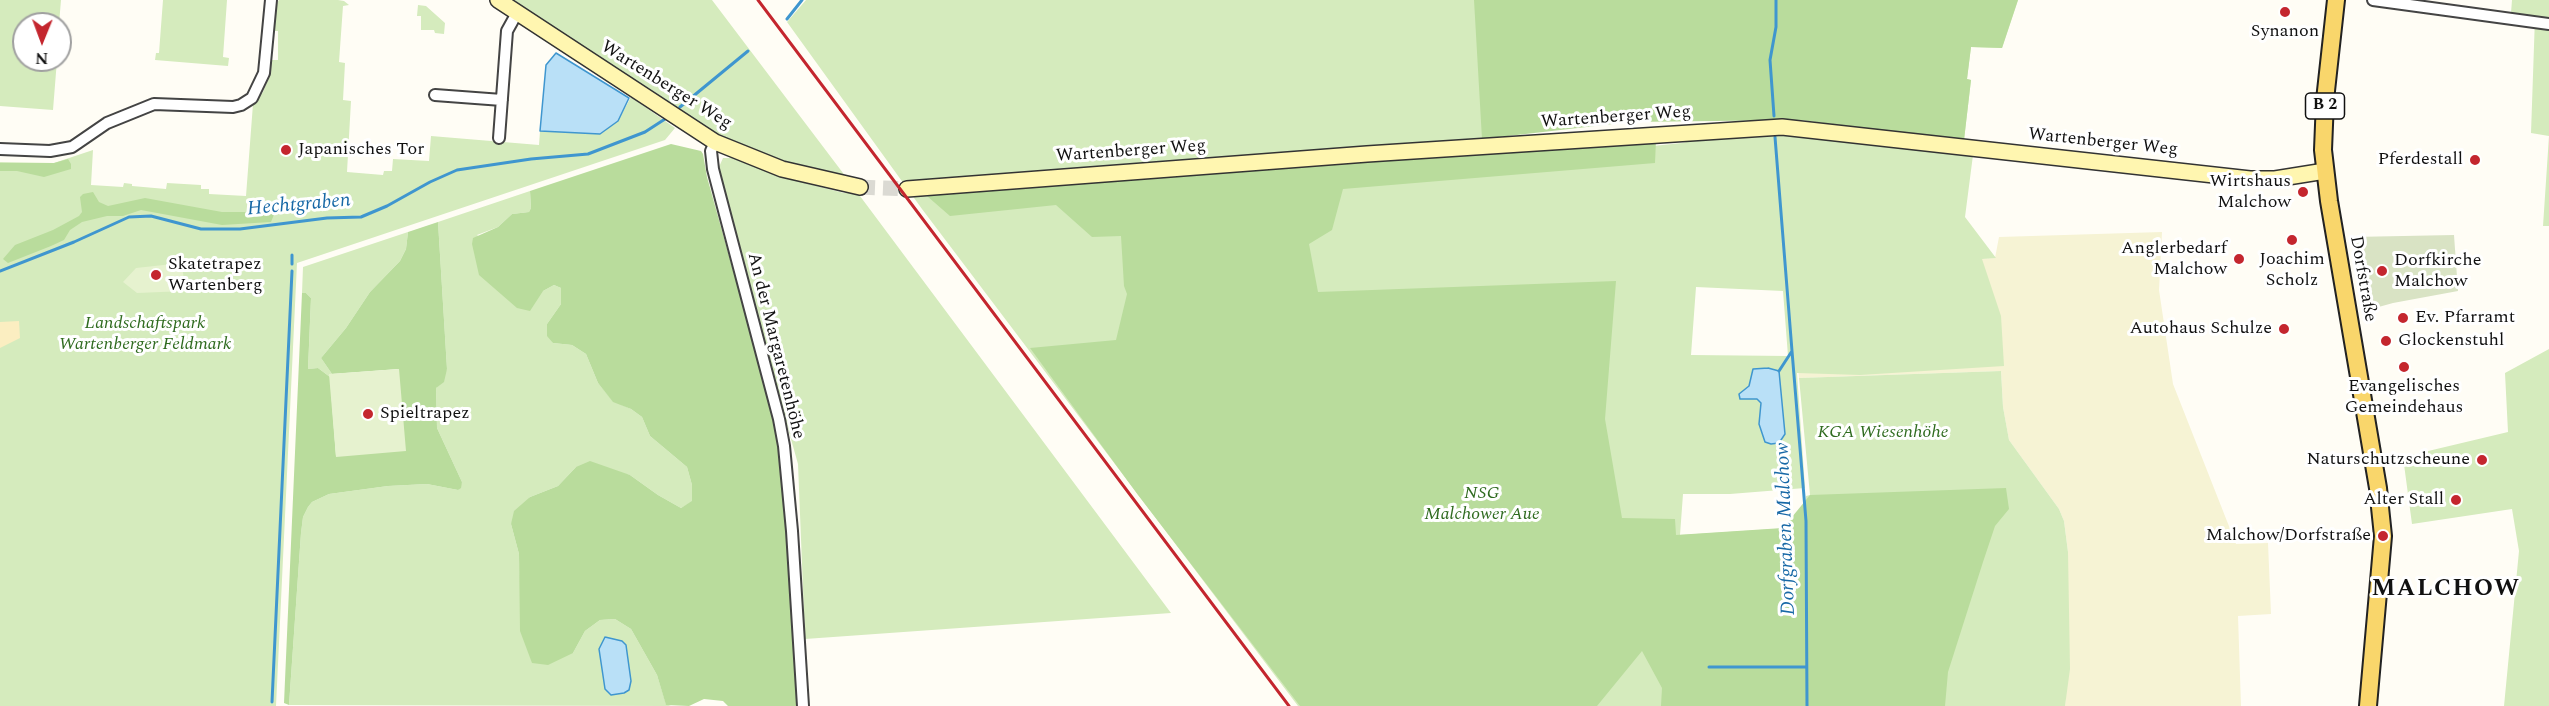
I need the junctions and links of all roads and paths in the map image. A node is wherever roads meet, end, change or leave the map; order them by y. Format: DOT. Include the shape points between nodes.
graph roads {
  1 [pos="271,0"];
  2 [pos="498,0"];
  3 [pos="2336,0"];
  4 [pos="2373,0"];
  5 [pos="517,13"];
  6 [pos="2549,24"];
  7 [pos="435,95"];
  8 [pos="502,100"];
  9 [pos="499,138"];
  10 [pos="715,142"];
  11 [pos="0,149"];
  12 [pos="2325,171"];
  13 [pos="860,187"];
  14 [pos="907,189"];
  15 [pos="803,706"];
  16 [pos="2368,706"];
  1 -- 11 [label="street" via="264,73 252,98 241,105 154,104 107,123 72,147 50,151"];
  2 -- 5 [label="main road, Wartenberger Weg"];
  3 -- 12 [label="main road, Dorfstraße / B 2" via="2325,100"];
  4 -- 6 [label="street"];
  5 -- 8 [label="street" via="507,31"];
  5 -- 10 [label="main road, Wartenberger Weg"];
  7 -- 8 [label="street"];
  8 -- 9 [label="street"];
  10 -- 13 [label="main road, Wartenberger Weg" via="782,169"];
  10 -- 15 [label="street, An der Margaretenhöhe" via="711,150 713,170 784,446"];
  12 -- 14 [label="main road, Wartenberger Weg" via="2250,179 1782,127"];
  12 -- 16 [label="main road, Dorfstraße / B 2" via="2383,536"];
}
